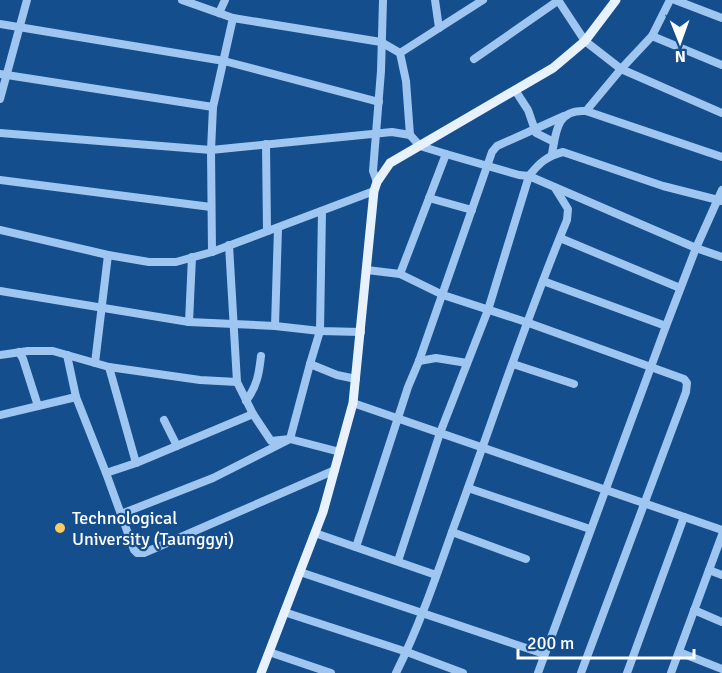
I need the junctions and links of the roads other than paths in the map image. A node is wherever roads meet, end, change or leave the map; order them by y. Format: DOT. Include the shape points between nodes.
graph roads {
  1 [pos="27,0"];
  2 [pos="182,0"];
  3 [pos="225,0"];
  4 [pos="383,0"];
  5 [pos="435,0"];
  6 [pos="483,0"];
  7 [pos="558,0"];
  8 [pos="616,0"];
  9 [pos="670,0"];
  10 [pos="675,0"];
  11 [pos="219,13"];
  12 [pos="233,18"];
  13 [pos="722,18"];
  14 [pos="0,24"];
  15 [pos="19,27"];
  16 [pos="439,28"];
  17 [pos="652,36"];
  18 [pos="585,41"];
  19 [pos="381,42"];
  20 [pos="400,53"];
  21 [pos="474,59"];
  22 [pos="224,61"];
  23 [pos="722,65"];
  24 [pos="621,69"];
  25 [pos="3,75"];
  26 [pos="515,90"];
  27 [pos="0,99"];
  28 [pos="379,102"];
  29 [pos="213,107"];
  30 [pos="586,111"];
  31 [pos="722,113"];
  32 [pos="564,116"];
  33 [pos="533,129"];
  34 [pos="0,133"];
  35 [pos="377,133"];
  36 [pos="411,135"];
  37 [pos="554,142"];
  38 [pos="266,144"];
  39 [pos="420,146"];
  40 [pos="212,150"];
  41 [pos="446,154"];
  42 [pos="552,154"];
  43 [pos="722,157"];
  44 [pos="487,166"];
  45 [pos="529,176"];
  46 [pos="0,180"];
  47 [pos="376,186"];
  48 [pos="554,187"];
  49 [pos="722,190"];
  50 [pos="429,198"];
  51 [pos="720,200"];
  52 [pos="211,207"];
  53 [pos="472,210"];
  54 [pos="322,211"];
  55 [pos="278,228"];
  56 [pos="0,230"];
  57 [pos="267,231"];
  58 [pos="560,238"];
  59 [pos="229,245"];
  60 [pos="696,248"];
  61 [pos="212,252"];
  62 [pos="108,255"];
  63 [pos="192,257"];
  64 [pos="722,257"];
  65 [pos="368,270"];
  66 [pos="400,274"];
  67 [pos="543,281"];
  68 [pos="680,288"];
  69 [pos="0,291"];
  70 [pos="443,295"];
  71 [pos="102,308"];
  72 [pos="488,310"];
  73 [pos="189,322"];
  74 [pos="526,322"];
  75 [pos="235,324"];
  76 [pos="275,326"];
  77 [pos="666,326"];
  78 [pos="320,331"];
  79 [pos="361,332"];
  80 [pos="18,352"];
  81 [pos="0,355"];
  82 [pos="67,355"];
  83 [pos="261,356"];
  84 [pos="419,361"];
  85 [pos="95,363"];
  86 [pos="467,363"];
  87 [pos="310,364"];
  88 [pos="513,364"];
  89 [pos="109,367"];
  90 [pos="650,368"];
  91 [pos="356,379"];
  92 [pos="237,382"];
  93 [pos="574,384"];
  94 [pos="75,397"];
  95 [pos="246,401"];
  96 [pos="353,403"];
  97 [pos="38,406"];
  98 [pos="253,414"];
  99 [pos="0,415"];
  100 [pos="398,419"];
  101 [pos="164,420"];
  102 [pos="440,433"];
  103 [pos="290,439"];
  104 [pos="177,446"];
  105 [pos="483,447"];
  106 [pos="340,452"];
  107 [pos="136,463"];
  108 [pos="335,470"];
  109 [pos="106,473"];
  110 [pos="468,488"];
  111 [pos="604,489"];
  112 [pos="644,503"];
  113 [pos="121,514"];
  114 [pos="684,517"];
  115 [pos="590,529"];
  116 [pos="722,530"];
  117 [pos="452,532"];
  118 [pos="315,533"];
  119 [pos="722,536"];
  120 [pos="356,547"];
  121 [pos="526,560"];
  122 [pos="398,561"];
  123 [pos="709,570"];
  124 [pos="300,572"];
  125 [pos="436,575"];
  126 [pos="722,575"];
  127 [pos="694,610"];
  128 [pos="285,612"];
  129 [pos="422,613"];
  130 [pos="722,622"];
  131 [pos="269,652"];
  132 [pos="407,652"];
  133 [pos="679,652"];
  134 [pos="544,654"];
  135 [pos="722,669"];
  136 [pos="261,673"];
  137 [pos="331,673"];
  138 [pos="396,673"];
  139 [pos="463,673"];
  140 [pos="538,673"];
  141 [pos="581,673"];
  142 [pos="627,673"];
  143 [pos="671,673"];
  1 -- 15 [label="street"];
  2 -- 11 [label="street"];
  3 -- 11 [label="street"];
  4 -- 19 [label="street"];
  5 -- 16 [label="street"];
  6 -- 16 [label="street"];
  7 -- 18 [label="street"];
  7 -- 21 [label="street"];
  8 -- 18 [label="main road"];
  9 -- 17 [label="street"];
  10 -- 13 [label="street"];
  11 -- 12 [label="street"];
  12 -- 19 [label="street"];
  12 -- 22 [label="street"];
  14 -- 15 [label="street"];
  15 -- 22 [label="street"];
  15 -- 25 [label="street"];
  16 -- 20 [label="street"];
  17 -- 23 [label="street"];
  17 -- 24 [label="street"];
  18 -- 24 [label="street"];
  18 -- 26 [label="main road" via="553,68"];
  19 -- 20 [label="street"];
  19 -- 28 [label="street"];
  20 -- 36 [label="street"];
  22 -- 28 [label="street"];
  22 -- 29 [label="street"];
  24 -- 30 [label="street"];
  24 -- 31 [label="street"];
  25 -- 27 [label="street"];
  25 -- 29 [label="street"];
  26 -- 33 [label="street" via="528,110"];
  26 -- 39 [label="main road"];
  28 -- 35 [label="street"];
  29 -- 40 [label="street"];
  30 -- 32 [label="street"];
  30 -- 43 [label="street"];
  32 -- 33 [label="street"];
  32 -- 37 [label="street"];
  33 -- 37 [label="street"];
  33 -- 44 [label="street" via="497,146"];
  34 -- 40 [label="street"];
  35 -- 36 [label="street"];
  35 -- 38 [label="street"];
  35 -- 47 [label="street" via="373,171"];
  36 -- 39 [label="street"];
  37 -- 42 [label="street"];
  38 -- 40 [label="street"];
  38 -- 57 [label="street"];
  39 -- 41 [label="street"];
  39 -- 47 [label="main road" via="390,163"];
  40 -- 52 [label="street"];
  41 -- 44 [label="street"];
  41 -- 50 [label="street"];
  42 -- 45 [label="street"];
  42 -- 51 [label="street" via="563,152 663,186"];
  44 -- 45 [label="street"];
  44 -- 53 [label="street"];
  45 -- 48 [label="street"];
  45 -- 72 [label="street"];
  46 -- 52 [label="street"];
  47 -- 54 [label="street"];
  47 -- 65 [label="main road"];
  48 -- 58 [label="street" via="568,209"];
  48 -- 60 [label="street"];
  49 -- 51 [label="street"];
  50 -- 53 [label="street"];
  50 -- 66 [label="street"];
  51 -- 60 [label="street"];
  52 -- 61 [label="street"];
  53 -- 70 [label="street"];
  54 -- 55 [label="street"];
  54 -- 78 [label="street"];
  55 -- 57 [label="street"];
  55 -- 76 [label="street"];
  56 -- 62 [label="street"];
  57 -- 59 [label="street"];
  58 -- 67 [label="street"];
  58 -- 68 [label="street"];
  59 -- 61 [label="street"];
  59 -- 75 [label="street"];
  60 -- 64 [label="street"];
  60 -- 68 [label="street"];
  61 -- 63 [label="street"];
  62 -- 63 [label="street" via="149,262"];
  62 -- 71 [label="street"];
  63 -- 73 [label="street"];
  65 -- 66 [label="street"];
  65 -- 79 [label="main road"];
  66 -- 70 [label="street"];
  67 -- 74 [label="street"];
  67 -- 77 [label="street"];
  68 -- 77 [label="street"];
  69 -- 71 [label="street"];
  70 -- 72 [label="street"];
  70 -- 84 [label="street"];
  71 -- 73 [label="street"];
  71 -- 85 [label="street"];
  72 -- 74 [label="street"];
  72 -- 86 [label="street"];
  73 -- 75 [label="street"];
  74 -- 88 [label="street"];
  74 -- 90 [label="street"];
  75 -- 76 [label="street"];
  75 -- 92 [label="street"];
  76 -- 78 [label="street"];
  77 -- 90 [label="street"];
  78 -- 79 [label="street"];
  78 -- 87 [label="street"];
  79 -- 91 [label="main road"];
  80 -- 81 [label="street"];
  80 -- 82 [label="street" via="53,351"];
  80 -- 97 [label="street"];
  82 -- 85 [label="street"];
  82 -- 94 [label="street"];
  83 -- 95 [label="street" via="255,389"];
  84 -- 86 [label="street" via="436,358"];
  84 -- 100 [label="street"];
  85 -- 89 [label="street"];
  86 -- 102 [label="street"];
  87 -- 91 [label="street"];
  87 -- 103 [label="street"];
  88 -- 93 [label="street"];
  88 -- 105 [label="street"];
  89 -- 92 [label="street"];
  89 -- 107 [label="street"];
  90 -- 111 [label="street"];
  90 -- 112 [label="street" via="687,383"];
  91 -- 96 [label="main road"];
  92 -- 95 [label="street"];
  94 -- 97 [label="street"];
  94 -- 109 [label="street"];
  95 -- 98 [label="street"];
  96 -- 100 [label="street"];
  96 -- 106 [label="main road"];
  97 -- 99 [label="street"];
  98 -- 103 [label="street" via="271,441"];
  98 -- 104 [label="street"];
  100 -- 102 [label="street"];
  100 -- 120 [label="street"];
  101 -- 104 [label="street"];
  102 -- 105 [label="street"];
  102 -- 122 [label="street"];
  103 -- 106 [label="street"];
  103 -- 113 [label="street" via="213,478"];
  104 -- 107 [label="street"];
  105 -- 110 [label="street"];
  105 -- 111 [label="street"];
  106 -- 108 [label="main road"];
  107 -- 109 [label="street"];
  108 -- 113 [label="street" via="144,553 134,549"];
  108 -- 118 [label="main road"];
  109 -- 113 [label="street"];
  110 -- 115 [label="street"];
  110 -- 117 [label="street"];
  111 -- 112 [label="street"];
  111 -- 115 [label="street"];
  112 -- 114 [label="street"];
  112 -- 141 [label="street"];
  114 -- 116 [label="street"];
  114 -- 142 [label="street"];
  115 -- 134 [label="street"];
  117 -- 121 [label="street"];
  117 -- 125 [label="street"];
  118 -- 120 [label="street"];
  118 -- 124 [label="main road"];
  119 -- 123 [label="street"];
  120 -- 122 [label="street"];
  122 -- 125 [label="street"];
  123 -- 126 [label="street"];
  123 -- 127 [label="street"];
  124 -- 128 [label="main road"];
  124 -- 129 [label="street"];
  125 -- 129 [label="street"];
  127 -- 130 [label="street"];
  127 -- 133 [label="street"];
  128 -- 131 [label="main road"];
  128 -- 132 [label="street"];
  129 -- 132 [label="street"];
  129 -- 134 [label="street"];
  131 -- 136 [label="main road"];
  131 -- 137 [label="street"];
  132 -- 138 [label="street"];
  132 -- 139 [label="street"];
  133 -- 135 [label="street"];
  133 -- 143 [label="street"];
  134 -- 140 [label="street"];
}
